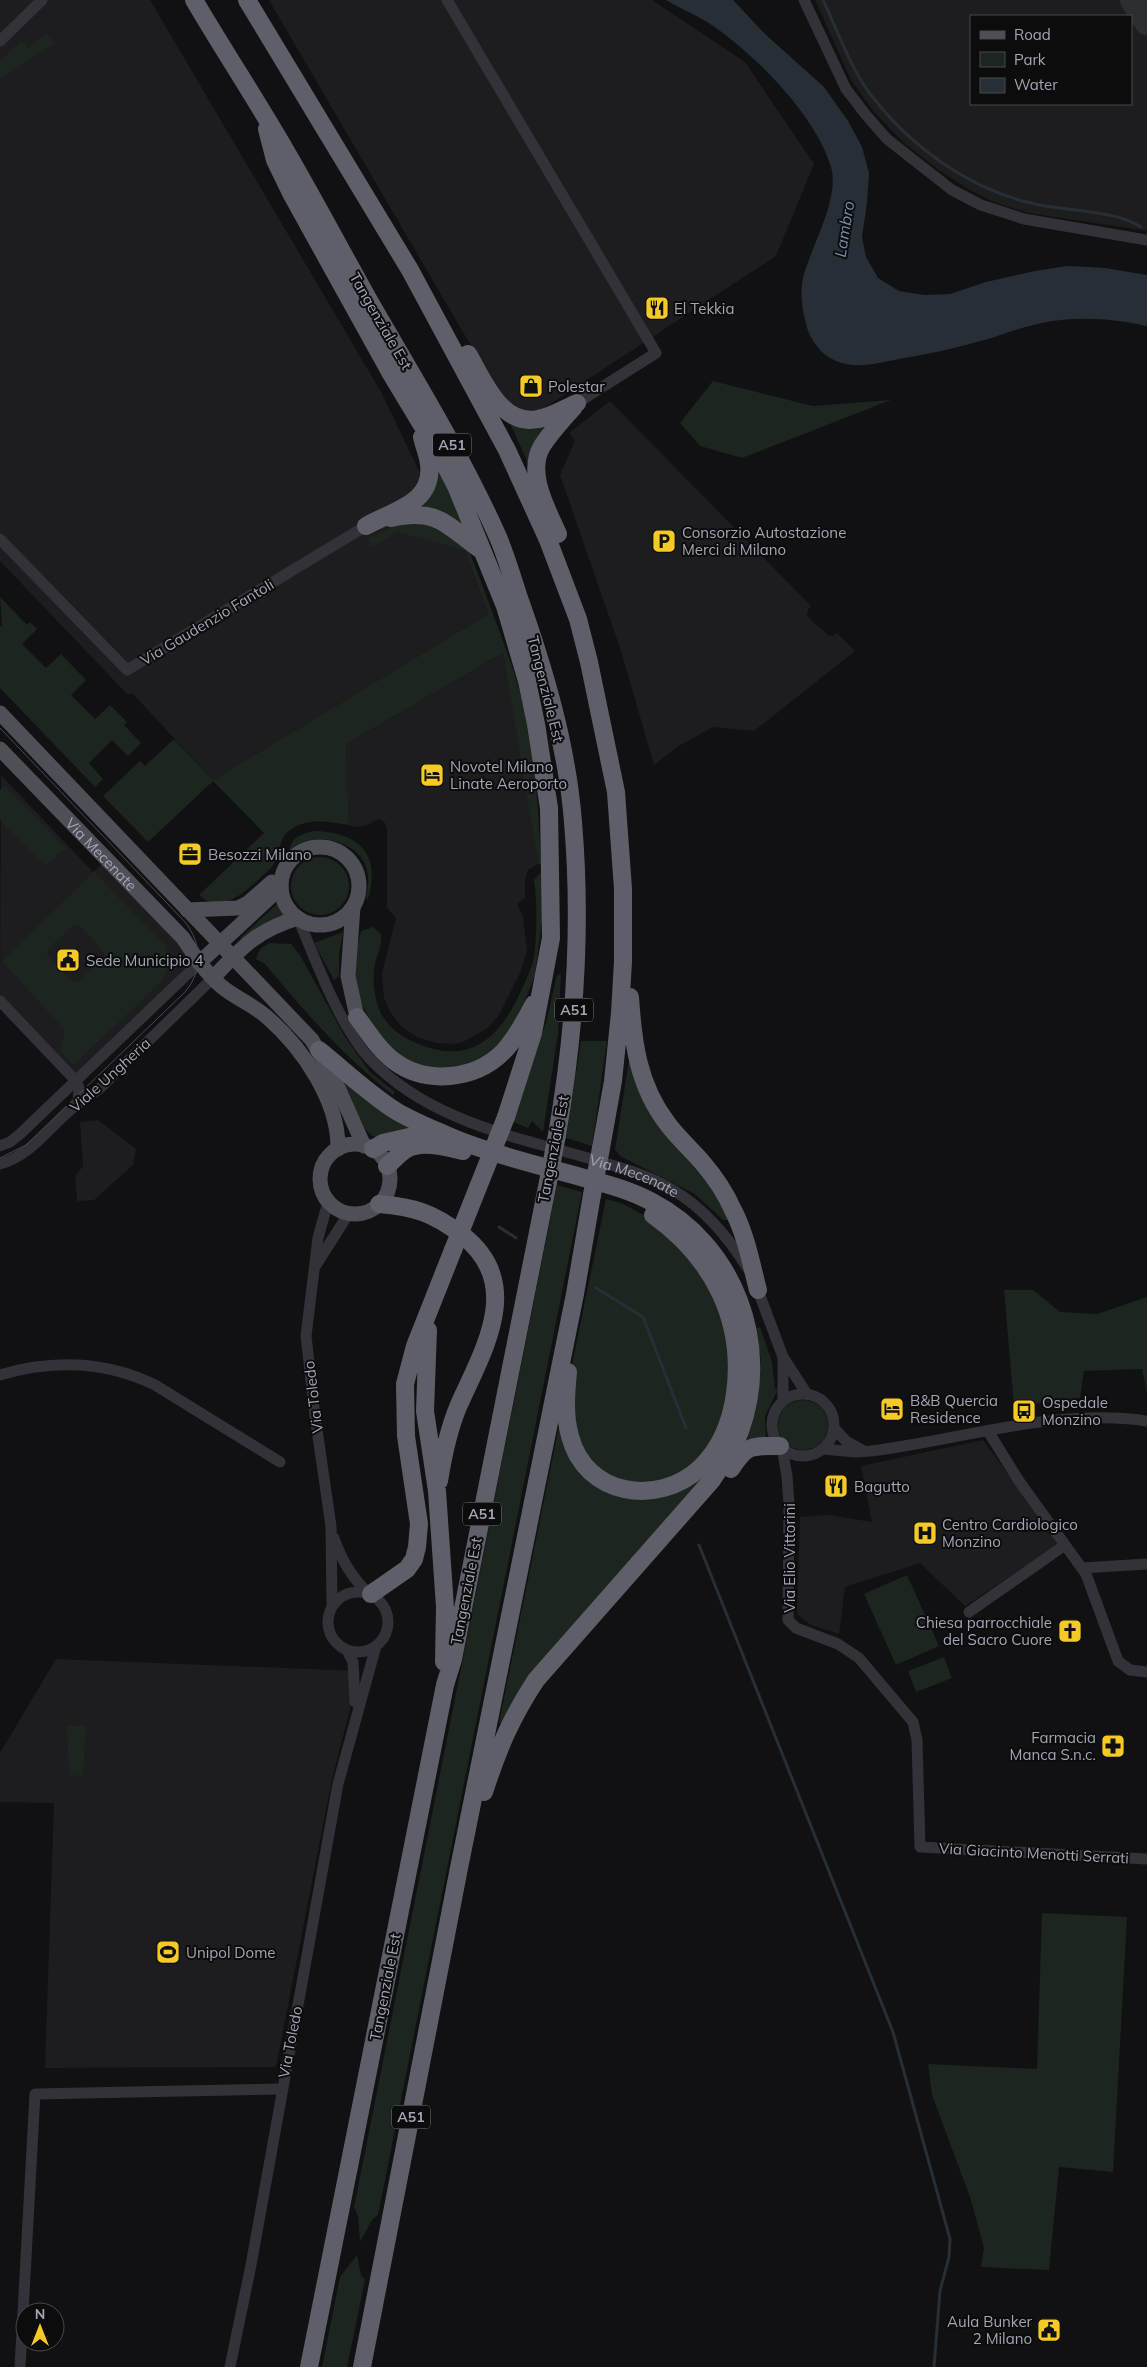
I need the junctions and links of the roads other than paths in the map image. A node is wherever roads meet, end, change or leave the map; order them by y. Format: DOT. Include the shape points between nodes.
graph roads {
  1 [pos="42,0"];
  2 [pos="247,0"];
  3 [pos="447,0"];
  4 [pos="804,0"];
  5 [pos="196,3"];
  6 [pos="0,42"];
  7 [pos="264,114"];
  8 [pos="1147,240"];
  9 [pos="410,270"];
  10 [pos="577,402"];
  11 [pos="419,420"];
  12 [pos="366,526"];
  13 [pos="0,539"];
  14 [pos="483,550"];
  15 [pos="578,619"];
  16 [pos="0,713"];
  17 [pos="0,749"];
  18 [pos="284,871"];
  19 [pos="281,887"];
  20 [pos="353,907"];
  21 [pos="187,910"];
  22 [pos="624,910"];
  23 [pos="298,918"];
  24 [pos="221,944"];
  25 [pos="233,957"];
  26 [pos="200,963"];
  27 [pos="213,978"];
  28 [pos="542,991"];
  29 [pos="0,1001"];
  30 [pos="357,1017"];
  31 [pos="319,1050"];
  32 [pos="76,1081"];
  33 [pos="404,1089"];
  34 [pos="78,1103"];
  35 [pos="445,1135"];
  36 [pos="0,1146"];
  37 [pos="368,1147"];
  38 [pos="338,1149"];
  39 [pos="2,1160"];
  40 [pos="387,1166"];
  41 [pos="328,1202"];
  42 [pos="379,1204"];
  43 [pos="349,1213"];
  44 [pos="315,1267"];
  45 [pos="758,1290"];
  46 [pos="575,1294"];
  47 [pos="429,1314"];
  48 [pos="783,1357"];
  49 [pos="0,1375"];
  50 [pos="807,1394"];
  51 [pos="784,1400"];
  52 [pos="1147,1421"];
  53 [pos="834,1428"];
  54 [pos="988,1431"];
  55 [pos="781,1447"];
  56 [pos="823,1449"];
  57 [pos="862,1450"];
  58 [pos="803,1456"];
  59 [pos="280,1462"];
  60 [pos="787,1476"];
  61 [pos="437,1491"];
  62 [pos="331,1526"];
  63 [pos="1065,1545"];
  64 [pos="1147,1564"];
  65 [pos="1082,1568"];
  66 [pos="632,1570"];
  67 [pos="369,1594"];
  68 [pos="332,1606"];
  69 [pos="969,1612"];
  70 [pos="376,1646"];
  71 [pos="347,1650"];
  72 [pos="1144,1673"];
  73 [pos="444,1686"];
  74 [pos="355,1719"];
  75 [pos="920,1847"];
  76 [pos="1147,1859"];
  77 [pos="459,1868"];
  78 [pos="282,2089"];
  79 [pos="318,2315"];
  80 [pos="20,2367"];
  81 [pos="230,2367"];
  82 [pos="302,2367"];
  83 [pos="309,2367"];
  84 [pos="362,2367"];
  1 -- 6 [label="street"];
  2 -- 9 [label="highway, A51"];
  3 -- 10 [label="street" via="656,353"];
  4 -- 8 [label="street" via="846,89 866,115 887,139 952,190 981,205 1024,219"];
  5 -- 7 [label="highway, Tangenziale Est / A51"];
  7 -- 11 [label="highway" via="274,160 357,314"];
  7 -- 73 [label="highway, Tangenziale Est / A51, bridge" via="451,443 499,539 550,692 573,820 577,910 575,1005 568,1072 455,1650"];
  9 -- 10 [label="highway" via="444,313 494,397 507,411 519,418 534,420"];
  9 -- 15 [label="highway, A51" via="507,450 548,540"];
  10 -- 15 [label="highway" via="542,446 536,469 540,490 560,537 578,594"];
  11 -- 12 [label="highway" via="429,462 427,488 417,499"];
  11 -- 14 [label="highway" via="456,486"];
  12 -- 13 [label="street, Via Gaudenzio Fantoli" via="127,670"];
  12 -- 14 [label="highway" via="405,515 424,516 451,526"];
  14 -- 28 [label="highway" via="516,638 547,786 551,938"];
  15 -- 22 [label="highway, A51" via="616,792"];
  16 -- 21 [label="main road, Via Mecenate"];
  17 -- 26 [label="main road, Via Mecenate" via="183,938"];
  18 -- 19 [label="main road"];
  18 -- 20 [label="main road, Via Mecenate" via="292,859 309,849 337,852 348,860 358,877 358,894"];
  18 -- 21 [label="main road, Via Mecenate" via="243,906"];
  19 -- 23 [label="main road, Via Mecenate" via="285,904"];
  19 -- 24 [label="main road"];
  20 -- 23 [label="main road" via="343,918 330,924 316,925"];
  20 -- 30 [label="main road, Via Mecenate" via="348,976"];
  21 -- 24 [label="main road, Via Mecenate"];
  22 -- 45 [label="highway" via="633,1044 640,1070 666,1123 704,1164 733,1210 745,1240"];
  22 -- 46 [label="highway, A51, bridge" via="620,1012 613,1081"];
  23 -- 25 [label="main road" via="261,933"];
  23 -- 33 [label="street, Via Mecenate" via="345,1022 358,1043 383,1072"];
  24 -- 25 [label="main road, Via Mecenate"];
  24 -- 26 [label="main road"];
  25 -- 27 [label="main road"];
  25 -- 31 [label="main road, Via Mecenate"];
  26 -- 27 [label="main road, Via Mecenate"];
  26 -- 32 [label="street, Viale Ungheria"];
  27 -- 34 [label="street, Viale Ungheria" via="98,1090"];
  27 -- 38 [label="main road, Via Mecenate" via="268,1017 295,1047 332,1106"];
  28 -- 30 [label="highway" via="504,1051 486,1066 455,1076 440,1077 404,1068 385,1053"];
  28 -- 47 [label="highway, bridge" via="529,1049 506,1117"];
  29 -- 32 [label="street"];
  30 -- 33 [label="street, Via Mecenate" via="374,1050"];
  31 -- 35 [label="highway" via="396,1111"];
  31 -- 37 [label="main road, Via Mecenate"];
  32 -- 34 [label="street"];
  32 -- 36 [label="street, Viale Ungheria" via="20,1134"];
  33 -- 45 [label="street, Via Mecenate" via="463,1120 634,1172 673,1189 708,1217 726,1237 748,1268"];
  34 -- 39 [label="street, Viale Ungheria" via="27,1152"];
  35 -- 37 [label="highway" via="412,1136"];
  35 -- 66 [label="highway" via="622,1189 652,1202 701,1239 732,1283 750,1335 752,1368 740,1432 712,1480"];
  37 -- 38 [label="main road"];
  37 -- 40 [label="main road, Via Mecenate" via="380,1155"];
  38 -- 41 [label="main road" via="327,1158 321,1171 320,1185"];
  40 -- 42 [label="main road" via="389,1185"];
  40 -- 46 [label="highway" via="416,1146 445,1147 489,1158 632,1202 670,1227 697,1255 726,1303 734,1326 737,1377 734,1404 720,1442 699,1469 684,1480 651,1492 625,1490 602,1480 579,1457 570,1437 566,1408"];
  41 -- 43 [label="main road"];
  41 -- 44 [label="street, Via Toledo" via="318,1238"];
  42 -- 43 [label="main road" via="365,1212"];
  42 -- 61 [label="highway" via="425,1211 450,1225 470,1241 481,1256 489,1268 494,1287 493,1326 449,1433"];
  43 -- 44 [label="street"];
  44 -- 62 [label="street, Via Toledo" via="306,1336"];
  45 -- 48 [label="street, Via Mecenate"];
  46 -- 77 [label="highway, A51"];
  47 -- 61 [label="highway" via="424,1371 425,1411"];
  47 -- 67 [label="highway" via="415,1346 405,1384 406,1436 419,1524 417,1547 407,1569"];
  48 -- 50 [label="street, Via Mecenate"];
  48 -- 51 [label="street, Via Mecenate"];
  49 -- 59 [label="street" via="29,1367 69,1364 133,1376 155,1385"];
  50 -- 51 [label="street"];
  50 -- 53 [label="street" via="828,1405"];
  51 -- 55 [label="street" via="772,1421 773,1433"];
  52 -- 54 [label="street" via="1121,1417 1081,1418"];
  53 -- 56 [label="street" via="831,1440"];
  53 -- 57 [label="street" via="850,1444"];
  54 -- 57 [label="street" via="880,1450"];
  54 -- 63 [label="street"];
  55 -- 58 [label="street"];
  55 -- 60 [label="street"];
  55 -- 66 [label="highway" via="757,1445 745,1450 674,1537 645,1564"];
  56 -- 57 [label="street"];
  56 -- 58 [label="street"];
  58 -- 60 [label="street"];
  60 -- 75 [label="street, Via Elio Vittorini" via="788,1620 796,1628 838,1644 859,1658 914,1722"];
  61 -- 73 [label="highway" via="445,1607"];
  62 -- 67 [label="street" via="349,1574"];
  62 -- 68 [label="street"];
  63 -- 65 [label="street"];
  63 -- 69 [label="street"];
  64 -- 65 [label="street"];
  65 -- 72 [label="street" via="1090,1581 1118,1661 1127,1669"];
  66 -- 77 [label="highway" via="556,1656 519,1706 494,1760"];
  67 -- 68 [label="street" via="347,1593"];
  67 -- 70 [label="street" via="384,1606 388,1619 385,1635"];
  68 -- 71 [label="street" via="328,1619 330,1633"];
  70 -- 71 [label="street" via="362,1651"];
  70 -- 74 [label="street"];
  71 -- 74 [label="street" via="353,1662"];
  73 -- 79 [label="highway, Tangenziale Est / A51"];
  74 -- 78 [label="street, Via Toledo" via="338,1784"];
  75 -- 76 [label="street, Via Giacinto Menotti Serrati"];
  77 -- 84 [label="highway, A51"];
  78 -- 80 [label="street" via="35,2094"];
  78 -- 81 [label="street, Via Toledo"];
  79 -- 82 [label="highway"];
  79 -- 83 [label="highway, Tangenziale Est / A51"];
}
